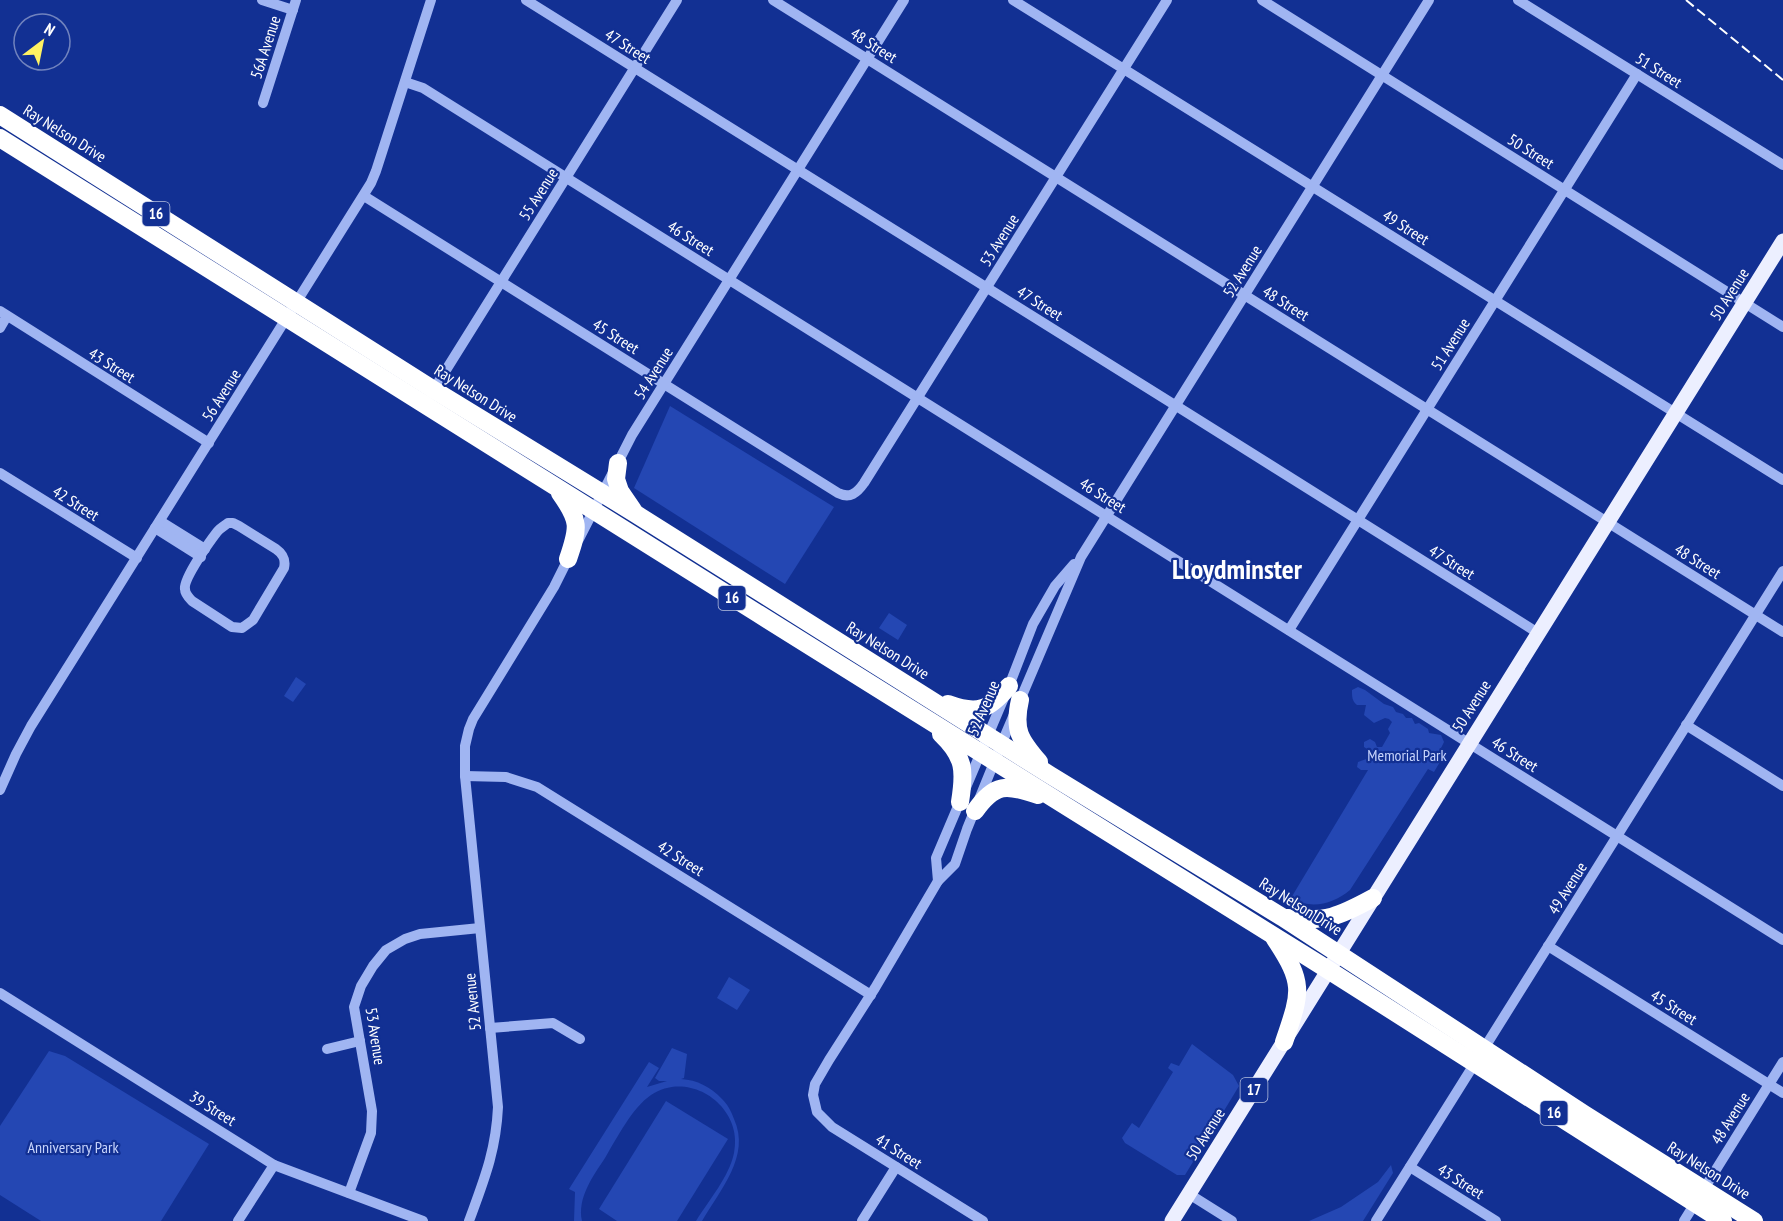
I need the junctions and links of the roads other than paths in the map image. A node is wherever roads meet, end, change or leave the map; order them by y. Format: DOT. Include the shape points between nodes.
graph roads {
  1 [pos="262,0"];
  2 [pos="431,0"];
  3 [pos="526,0"];
  4 [pos="677,0"];
  5 [pos="773,0"];
  6 [pos="904,0"];
  7 [pos="1013,0"];
  8 [pos="1167,0"];
  9 [pos="1262,0"];
  10 [pos="1429,0"];
  11 [pos="1518,0"];
  12 [pos="294,5"];
  13 [pos="867,58"];
  14 [pos="634,67"];
  15 [pos="1124,69"];
  16 [pos="1637,74"];
  17 [pos="1383,76"];
  18 [pos="405,82"];
  19 [pos="262,103"];
  20 [pos="0,115"];
  21 [pos="0,138"];
  22 [pos="1783,165"];
  23 [pos="797,169"];
  24 [pos="1057,177"];
  25 [pos="566,178"];
  26 [pos="1313,187"];
  27 [pos="1564,189"];
  28 [pos="364,196"];
  29 [pos="1783,242"];
  30 [pos="729,279"];
  31 [pos="501,282"];
  32 [pos="987,288"];
  33 [pos="1245,295"];
  34 [pos="1495,300"];
  35 [pos="297,303"];
  36 [pos="1745,303"];
  37 [pos="4,314"];
  38 [pos="287,319"];
  39 [pos="1783,327"];
  40 [pos="0,328"];
  41 [pos="664,384"];
  42 [pos="429,397"];
  43 [pos="918,397"];
  44 [pos="1176,405"];
  45 [pos="1427,409"];
  46 [pos="1676,412"];
  47 [pos="209,443"];
  48 [pos="618,463"];
  49 [pos="0,473"];
  50 [pos="1783,480"];
  51 [pos="556,486"];
  52 [pos="602,493"];
  53 [pos="855,494"];
  54 [pos="594,510"];
  55 [pos="636,514"];
  56 [pos="1107,515"];
  57 [pos="1358,520"];
  58 [pos="1607,522"];
  59 [pos="158,525"];
  60 [pos="203,553"];
  61 [pos="1081,557"];
  62 [pos="137,558"];
  63 [pos="568,559"];
  64 [pos="1783,571"];
  65 [pos="1756,615"];
  66 [pos="1289,630"];
  67 [pos="1783,632"];
  68 [pos="1538,633"];
  69 [pos="848,682"];
  70 [pos="872,685"];
  71 [pos="1014,693"];
  72 [pos="922,694"];
  73 [pos="922,716"];
  74 [pos="1686,725"];
  75 [pos="1469,743"];
  76 [pos="991,748"];
  77 [pos="1050,775"];
  78 [pos="465,776"];
  79 [pos="1783,786"];
  80 [pos="0,790"];
  81 [pos="1061,803"];
  82 [pos="967,806"];
  83 [pos="1617,835"];
  84 [pos="938,881"];
  85 [pos="1373,898"];
  86 [pos="1282,917"];
  87 [pos="480,928"];
  88 [pos="1272,934"];
  89 [pos="1783,940"];
  90 [pos="1548,946"];
  91 [pos="1340,954"];
  92 [pos="1329,970"];
  93 [pos="0,993"];
  94 [pos="871,995"];
  95 [pos="490,1028"];
  96 [pos="580,1039"];
  97 [pos="360,1041"];
  98 [pos="1284,1042"];
  99 [pos="327,1049"];
  100 [pos="1479,1056"];
  101 [pos="1783,1062"];
  102 [pos="1769,1084"];
  103 [pos="1783,1093"];
  104 [pos="813,1095"];
  105 [pos="274,1164"];
  106 [pos="897,1167"];
  107 [pos="1410,1167"];
  108 [pos="349,1193"];
  109 [pos="1189,1194"];
  110 [pos="1699,1196"];
  111 [pos="238,1221"];
  112 [pos="423,1221"];
  113 [pos="469,1221"];
  114 [pos="862,1221"];
  115 [pos="983,1221"];
  116 [pos="1172,1221"];
  117 [pos="1232,1221"];
  118 [pos="1376,1221"];
  119 [pos="1496,1221"];
  120 [pos="1684,1221"];
  121 [pos="1723,1221"];
  122 [pos="1754,1221"];
  1 -- 12 [label="street"];
  2 -- 18 [label="street, 56 Avenue"];
  3 -- 14 [label="street, 47 Street"];
  4 -- 14 [label="street, 55 Avenue"];
  5 -- 13 [label="street, 48 Street"];
  6 -- 13 [label="street, 54 Avenue"];
  7 -- 15 [label="street, 49 Street"];
  8 -- 15 [label="street, 53 Avenue"];
  9 -- 17 [label="street, 50 Street"];
  10 -- 17 [label="street, 52 Avenue"];
  11 -- 16 [label="street, 51 Street"];
  12 -- 19 [label="street, 56A Avenue"];
  13 -- 23 [label="street, 54 Avenue"];
  13 -- 24 [label="street, 48 Street"];
  14 -- 23 [label="street, 47 Street"];
  14 -- 25 [label="street, 55 Avenue"];
  15 -- 24 [label="street, 53 Avenue"];
  15 -- 26 [label="street, 49 Street"];
  16 -- 22 [label="street, 51 Street"];
  16 -- 27 [label="street, 51 Avenue"];
  17 -- 26 [label="street, 52 Avenue"];
  17 -- 27 [label="street, 50 Street"];
  18 -- 25 [label="street, 46 Street" via="423,88"];
  18 -- 28 [label="street, 56 Avenue"];
  20 -- 35 [label="highway, Ray Nelson Drive / 16"];
  21 -- 38 [label="highway, Ray Nelson Drive / 16"];
  23 -- 30 [label="street, 54 Avenue"];
  23 -- 32 [label="street, 47 Street"];
  24 -- 32 [label="street, 53 Avenue"];
  24 -- 33 [label="street, 48 Street"];
  25 -- 30 [label="street, 46 Street"];
  25 -- 31 [label="street, 55 Avenue"];
  26 -- 33 [label="street, 52 Avenue"];
  26 -- 34 [label="street, 49 Street"];
  27 -- 34 [label="street, 51 Avenue"];
  27 -- 36 [label="street, 50 Street"];
  28 -- 31 [label="street, 45 Street"];
  28 -- 35 [label="street, 56 Avenue"];
  29 -- 36 [label="main road, 50 Avenue"];
  30 -- 41 [label="street, 54 Avenue"];
  30 -- 43 [label="street, 46 Street"];
  31 -- 41 [label="street, 45 Street"];
  31 -- 42 [label="street, 55 Avenue"];
  32 -- 43 [label="street, 53 Avenue"];
  32 -- 44 [label="street, 47 Street"];
  33 -- 44 [label="street, 52 Avenue"];
  33 -- 45 [label="street, 48 Street"];
  34 -- 45 [label="street, 51 Avenue"];
  34 -- 46 [label="street, 49 Street"];
  35 -- 38 [label="street, 56 Avenue"];
  35 -- 42 [label="highway, Ray Nelson Drive / 16"];
  36 -- 39 [label="street, 50 Street"];
  36 -- 46 [label="main road, 50 Avenue"];
  37 -- 40 [label="street"];
  37 -- 47 [label="street, 43 Street"];
  38 -- 42 [label="highway, Ray Nelson Drive / 16"];
  38 -- 47 [label="street, 56 Avenue"];
  41 -- 48 [label="street, 54 Avenue"];
  41 -- 53 [label="street, 45 Street" via="838,494"];
  42 -- 51 [label="highway, Ray Nelson Drive / 16"];
  42 -- 52 [label="highway, Ray Nelson Drive / 16"];
  43 -- 53 [label="street, 53 Avenue"];
  43 -- 56 [label="street, 46 Street"];
  44 -- 56 [label="street, 52 Avenue"];
  44 -- 57 [label="street, 47 Street"];
  45 -- 57 [label="street, 51 Avenue"];
  45 -- 58 [label="street, 48 Street"];
  46 -- 50 [label="street, 49 Street"];
  46 -- 58 [label="main road, 50 Avenue"];
  47 -- 59 [label="street, 56 Avenue"];
  48 -- 52 [label="street, 54 Avenue"];
  48 -- 55 [label="highway" via="616,479 620,491"];
  49 -- 62 [label="street, 42 Street"];
  51 -- 54 [label="highway, Ray Nelson Drive / 16"];
  51 -- 63 [label="highway" via="576,520"];
  52 -- 54 [label="street, 54 Avenue"];
  52 -- 55 [label="highway, Ray Nelson Drive / 16"];
  54 -- 63 [label="street, 54 Avenue"];
  54 -- 70 [label="highway, Ray Nelson Drive / 16"];
  55 -- 72 [label="highway, Ray Nelson Drive / 16"];
  56 -- 61 [label="street, 52 Avenue"];
  56 -- 66 [label="street, 46 Street"];
  57 -- 66 [label="street, 51 Avenue"];
  57 -- 68 [label="street, 47 Street"];
  58 -- 65 [label="street, 48 Street"];
  58 -- 68 [label="main road, 50 Avenue"];
  59 -- 60 [label="street"];
  59 -- 62 [label="street, 56 Avenue"];
  60 -- 60 [label="street" via="185,583 187,596 232,627 248,625 284,568 285,558 233,523 223,526"];
  61 -- 71 [label="street, 52 Avenue"];
  61 -- 71 [label="street, 52 Avenue" via="1054,586 1040,609"];
  62 -- 80 [label="street, 56 Avenue" via="31,726"];
  63 -- 78 [label="street, 54 Avenue" via="473,719 465,746"];
  64 -- 65 [label="street, 49 Avenue"];
  65 -- 67 [label="street, 48 Street"];
  65 -- 74 [label="street, 49 Avenue"];
  66 -- 75 [label="street, 46 Street"];
  68 -- 75 [label="main road, 50 Avenue"];
  69 -- 70 [label="highway"];
  70 -- 73 [label="highway, Ray Nelson Drive / 16"];
  71 -- 72 [label="highway" via="978,710 956,707"];
  71 -- 76 [label="street, 52 Avenue"];
  71 -- 76 [label="street, 52 Avenue"];
  71 -- 77 [label="highway" via="1017,727 1025,746"];
  72 -- 76 [label="highway, Ray Nelson Drive / 16"];
  73 -- 76 [label="highway, Ray Nelson Drive / 16"];
  73 -- 82 [label="highway" via="949,742 959,758"];
  74 -- 79 [label="street"];
  74 -- 83 [label="street, 49 Avenue"];
  75 -- 83 [label="street, 46 Street"];
  75 -- 85 [label="main road, 50 Avenue"];
  76 -- 77 [label="highway, Ray Nelson Drive / 16"];
  76 -- 81 [label="highway, Ray Nelson Drive / 16"];
  76 -- 82 [label="street, 52 Avenue"];
  76 -- 82 [label="street, 52 Avenue"];
  77 -- 86 [label="highway, Ray Nelson Drive / 16"];
  78 -- 87 [label="street, 52 Avenue"];
  78 -- 94 [label="street, 42 Street" via="506,777 537,787"];
  81 -- 82 [label="highway" via="1000,788"];
  81 -- 88 [label="highway, Ray Nelson Drive / 16"];
  82 -- 84 [label="street, 52 Avenue" via="936,858"];
  82 -- 84 [label="street, 52 Avenue" via="956,864"];
  83 -- 89 [label="street, 46 Street"];
  83 -- 90 [label="street, 49 Avenue"];
  84 -- 94 [label="street, 52 Avenue"];
  85 -- 86 [label="highway" via="1327,919"];
  85 -- 91 [label="main road, 50 Avenue"];
  86 -- 91 [label="highway, Ray Nelson Drive / 16"];
  87 -- 95 [label="street, 52 Avenue"];
  87 -- 97 [label="street, 53 Avenue" via="420,934 386,950 361,986 354,1007"];
  88 -- 92 [label="highway, Ray Nelson Drive / 16"];
  88 -- 98 [label="highway" via="1291,965 1298,989"];
  90 -- 100 [label="street, 49 Avenue"];
  90 -- 102 [label="street, 45 Street"];
  91 -- 92 [label="main road, 50 Avenue"];
  91 -- 100 [label="highway, Ray Nelson Drive / 16"];
  92 -- 98 [label="main road, 50 Avenue / 17"];
  92 -- 100 [label="highway, Ray Nelson Drive / 16"];
  93 -- 105 [label="street, 39 Street"];
  94 -- 104 [label="street, 52 Avenue" via="821,1072"];
  95 -- 96 [label="street" via="554,1023"];
  95 -- 113 [label="street, 52 Avenue" via="497,1128 489,1167"];
  97 -- 99 [label="street"];
  97 -- 108 [label="street, 53 Avenue" via="372,1112 371,1133"];
  98 -- 109 [label="main road, 50 Avenue / 17"];
  100 -- 107 [label="street, 49 Avenue"];
  100 -- 110 [label="highway, Ray Nelson Drive / 16"];
  101 -- 102 [label="street, 48 Avenue"];
  102 -- 103 [label="street, 45 Street"];
  102 -- 110 [label="street, 48 Avenue"];
  104 -- 106 [label="street, 41 Street" via="817,1112 824,1120"];
  105 -- 108 [label="street, 39 Street"];
  105 -- 111 [label="street"];
  106 -- 114 [label="street"];
  106 -- 115 [label="street, 41 Street"];
  107 -- 118 [label="street, 49 Avenue"];
  107 -- 119 [label="street, 43 Street"];
  108 -- 112 [label="street, 39 Street"];
  109 -- 116 [label="main road, 50 Avenue / 17"];
  109 -- 117 [label="street"];
  110 -- 120 [label="street, 48 Avenue"];
  110 -- 121 [label="highway, Ray Nelson Drive / 16"];
  110 -- 122 [label="highway, Ray Nelson Drive / 16"];
}
